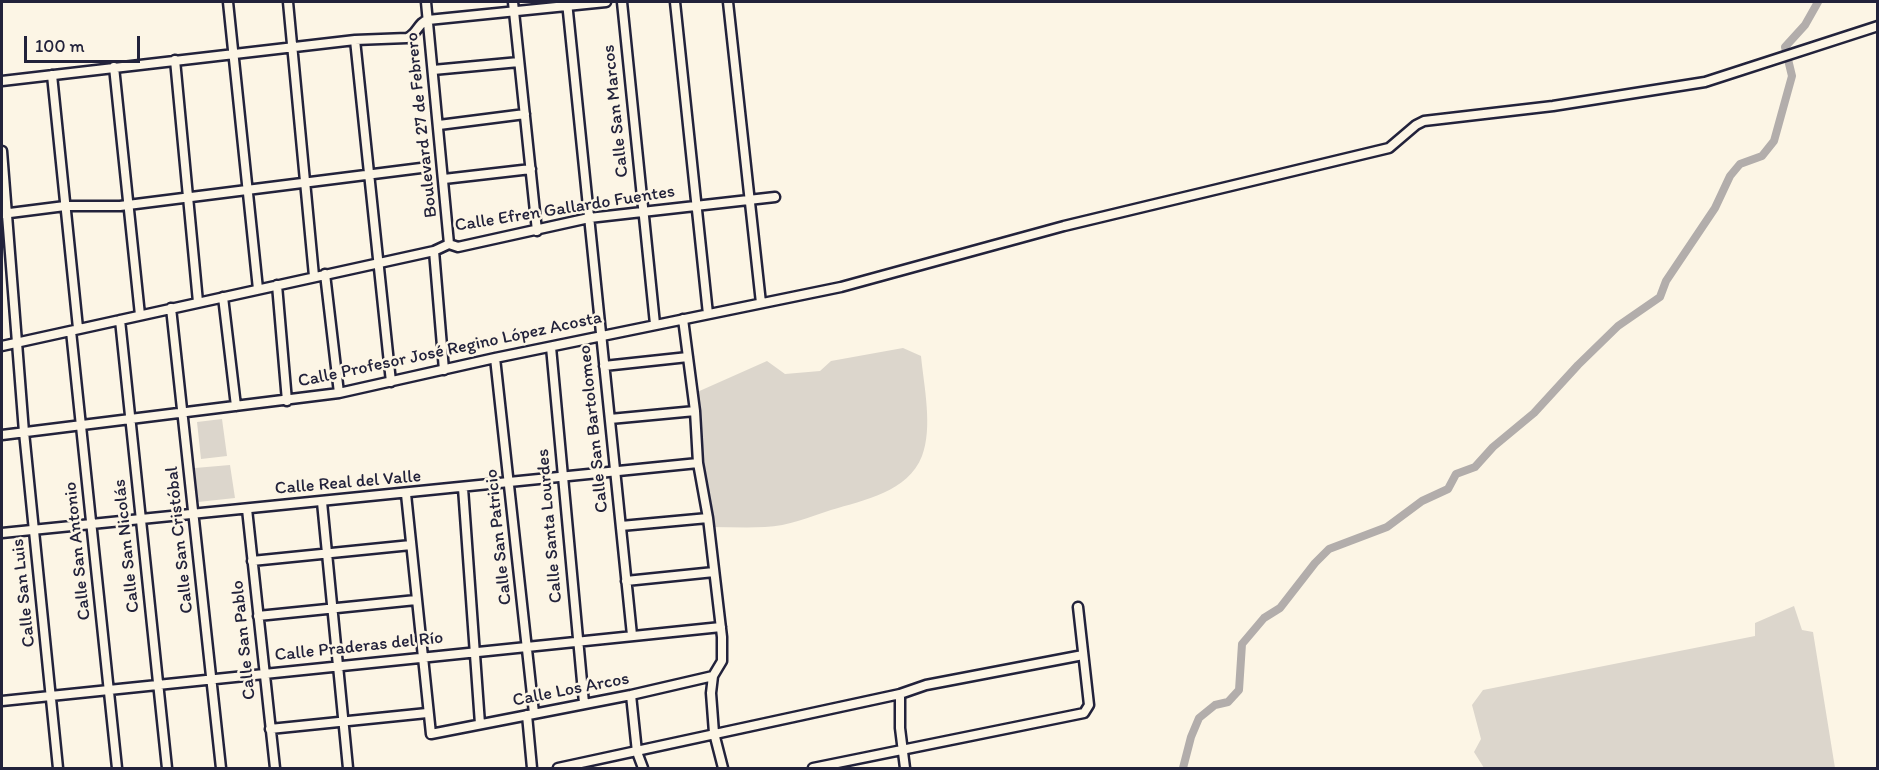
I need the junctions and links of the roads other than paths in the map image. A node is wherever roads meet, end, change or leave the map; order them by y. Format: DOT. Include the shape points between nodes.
graph roads {
  1 [pos="228,2"];
  2 [pos="288,2"];
  3 [pos="426,2"];
  4 [pos="606,2"];
  5 [pos="622,2"];
  6 [pos="675,2"];
  7 [pos="728,2"];
  8 [pos="567,3"];
  9 [pos="514,6"];
  10 [pos="428,20"];
  11 [pos="1878,26"];
  12 [pos="355,40"];
  13 [pos="292,47"];
  14 [pos="232,55"];
  15 [pos="175,60"];
  16 [pos="519,62"];
  17 [pos="114,67"];
  18 [pos="433,70"];
  19 [pos="52,75"];
  20 [pos="2,81"];
  21 [pos="525,114"];
  22 [pos="439,125"];
  23 [pos="2,151"];
  24 [pos="421,168"];
  25 [pos="531,169"];
  26 [pos="369,176"];
  27 [pos="444,179"];
  28 [pos="306,184"];
  29 [pos="246,190"];
  30 [pos="775,197"];
  31 [pos="188,198"];
  32 [pos="750,201"];
  33 [pos="127,203"];
  34 [pos="65,206"];
  35 [pos="696,206"];
  36 [pos="643,212"];
  37 [pos="5,213"];
  38 [pos="589,218"];
  39 [pos="537,231"];
  40 [pos="449,244"];
  41 [pos="434,251"];
  42 [pos="379,262"];
  43 [pos="325,274"];
  44 [pos="314,276"];
  45 [pos="277,285"];
  46 [pos="258,289"];
  47 [pos="223,297"];
  48 [pos="198,302"];
  49 [pos="761,303"];
  50 [pos="171,308"];
  51 [pos="708,314"];
  52 [pos="140,315"];
  53 [pos="683,319"];
  54 [pos="120,320"];
  55 [pos="655,324"];
  56 [pos="74,330"];
  57 [pos="601,336"];
  58 [pos="17,342"];
  59 [pos="2,346"];
  60 [pos="550,347"];
  61 [pos="688,357"];
  62 [pos="495,358"];
  63 [pos="604,366"];
  64 [pos="444,370"];
  65 [pos="391,382"];
  66 [pos="339,393"];
  67 [pos="287,400"];
  68 [pos="236,406"];
  69 [pos="695,411"];
  70 [pos="183,413"];
  71 [pos="131,419"];
  72 [pos="610,419"];
  73 [pos="81,425"];
  74 [pos="24,432"];
  75 [pos="2,435"];
  76 [pos="698,463"];
  77 [pos="615,471"];
  78 [pos="561,477"];
  79 [pos="510,483"];
  80 [pos="463,488"];
  81 [pos="406,494"];
  82 [pos="322,502"];
  83 [pos="247,509"];
  84 [pos="193,512"];
  85 [pos="141,518"];
  86 [pos="708,518"];
  87 [pos="91,523"];
  88 [pos="621,526"];
  89 [pos="34,530"];
  90 [pos="2,533"];
  91 [pos="411,545"];
  92 [pos="326,553"];
  93 [pos="252,561"];
  94 [pos="714,572"];
  95 [pos="626,581"];
  96 [pos="416,600"];
  97 [pos="1078,607"];
  98 [pos="332,608"];
  99 [pos="258,616"];
  100 [pos="721,627"];
  101 [pos="632,635"];
  102 [pos="577,640"];
  103 [pos="527,646"];
  104 [pos="477,651"];
  105 [pos="1083,655"];
  106 [pos="422,657"];
  107 [pos="337,667"];
  108 [pos="264,673"];
  109 [pos="713,676"];
  110 [pos="211,678"];
  111 [pos="158,684"];
  112 [pos="109,689"];
  113 [pos="900,694"];
  114 [pos="631,695"];
  115 [pos="51,696"];
  116 [pos="2,701"];
  117 [pos="584,703"];
  118 [pos="428,713"];
  119 [pos="530,714"];
  120 [pos="343,722"];
  121 [pos="480,724"];
  122 [pos="270,729"];
  123 [pos="714,733"];
  124 [pos="904,750"];
  125 [pos="637,752"];
  126 [pos="58,768"];
  127 [pos="117,768"];
  128 [pos="167,768"];
  129 [pos="221,768"];
  130 [pos="275,768"];
  131 [pos="348,768"];
  132 [pos="532,768"];
  133 [pos="558,768"];
  134 [pos="643,768"];
  135 [pos="723,768"];
  136 [pos="813,768"];
  137 [pos="905,768"];
  1 -- 14 [label="street"];
  2 -- 13 [label="street"];
  3 -- 10 [label="street, Boulevard 27 de Febrero"];
  4 -- 8 [label="street"];
  5 -- 36 [label="street, Calle San Marcos"];
  6 -- 35 [label="street"];
  7 -- 32 [label="street"];
  8 -- 9 [label="street"];
  8 -- 38 [label="street, Calle San Bartolomeo"];
  9 -- 10 [label="street"];
  9 -- 16 [label="street"];
  10 -- 12 [label="street" via="410,37"];
  10 -- 18 [label="street, Boulevard 27 de Febrero"];
  11 -- 49 [label="street, Calle Profesor José Regino López Acosta" via="1706,82 1425,121 1389,148 1064,226 841,287"];
  12 -- 13 [label="street"];
  12 -- 26 [label="street"];
  13 -- 14 [label="street"];
  13 -- 28 [label="street"];
  14 -- 15 [label="street"];
  14 -- 29 [label="street"];
  15 -- 17 [label="street"];
  15 -- 31 [label="street"];
  16 -- 18 [label="street"];
  16 -- 21 [label="street"];
  17 -- 19 [label="street"];
  17 -- 33 [label="street"];
  18 -- 22 [label="street, Boulevard 27 de Febrero"];
  19 -- 20 [label="street"];
  19 -- 34 [label="street, Calle San Antonio"];
  21 -- 22 [label="street"];
  21 -- 25 [label="street"];
  22 -- 27 [label="street, Boulevard 27 de Febrero"];
  23 -- 37 [label="street, Calle San Luis"];
  24 -- 26 [label="street"];
  25 -- 27 [label="street"];
  25 -- 39 [label="street"];
  26 -- 28 [label="street"];
  26 -- 42 [label="street"];
  27 -- 40 [label="street, Boulevard 27 de Febrero"];
  28 -- 29 [label="street"];
  28 -- 44 [label="street"];
  29 -- 31 [label="street"];
  29 -- 46 [label="street"];
  30 -- 32 [label="street, Calle Efren Gallardo Fuentes"];
  31 -- 33 [label="street"];
  31 -- 48 [label="street"];
  32 -- 35 [label="street, Calle Efren Gallardo Fuentes"];
  32 -- 49 [label="street"];
  33 -- 34 [label="street"];
  33 -- 52 [label="street"];
  34 -- 37 [label="street"];
  34 -- 56 [label="street, Calle San Antonio"];
  35 -- 36 [label="street, Calle Efren Gallardo Fuentes"];
  35 -- 51 [label="street"];
  36 -- 38 [label="street, Calle Efren Gallardo Fuentes"];
  36 -- 55 [label="street, Calle San Marcos"];
  37 -- 58 [label="street, Calle San Luis"];
  38 -- 39 [label="street, Calle Efren Gallardo Fuentes"];
  38 -- 57 [label="street, Calle San Bartolomeo"];
  39 -- 40 [label="street, Calle Efren Gallardo Fuentes" via="458,247"];
  40 -- 41 [label="street, Calle Efren Gallardo Fuentes"];
  41 -- 42 [label="street, Calle Efren Gallardo Fuentes"];
  41 -- 64 [label="street"];
  42 -- 43 [label="street, Calle Efren Gallardo Fuentes"];
  42 -- 65 [label="street"];
  43 -- 44 [label="street, Calle Efren Gallardo Fuentes"];
  43 -- 66 [label="street"];
  44 -- 45 [label="street, Calle Efren Gallardo Fuentes"];
  45 -- 46 [label="street, Calle Efren Gallardo Fuentes"];
  45 -- 67 [label="street"];
  46 -- 47 [label="street, Calle Efren Gallardo Fuentes"];
  47 -- 48 [label="street, Calle Efren Gallardo Fuentes"];
  47 -- 68 [label="street"];
  48 -- 50 [label="street, Calle Efren Gallardo Fuentes"];
  49 -- 51 [label="street, Calle Profesor José Regino López Acosta"];
  50 -- 52 [label="street, Calle Efren Gallardo Fuentes"];
  50 -- 70 [label="street, Calle San Cristóbal"];
  51 -- 53 [label="street, Calle Profesor José Regino López Acosta"];
  52 -- 54 [label="street, Calle Efren Gallardo Fuentes"];
  53 -- 55 [label="street, Calle Profesor José Regino López Acosta"];
  53 -- 61 [label="street"];
  54 -- 56 [label="street, Calle Efren Gallardo Fuentes"];
  54 -- 71 [label="street, Calle San Nicolás"];
  55 -- 57 [label="street, Calle Profesor José Regino López Acosta"];
  56 -- 58 [label="street, Calle Efren Gallardo Fuentes"];
  56 -- 73 [label="street, Calle San Antonio"];
  57 -- 60 [label="street, Calle Profesor José Regino López Acosta"];
  57 -- 63 [label="street, Calle San Bartolomeo"];
  58 -- 59 [label="street, Calle Efren Gallardo Fuentes"];
  58 -- 74 [label="street, Calle San Luis"];
  60 -- 62 [label="street, Calle Profesor José Regino López Acosta"];
  60 -- 78 [label="street, Calle Santa Lourdes"];
  61 -- 63 [label="street"];
  61 -- 69 [label="street"];
  62 -- 64 [label="street, Calle Profesor José Regino López Acosta"];
  62 -- 79 [label="street, Calle San Patricio"];
  63 -- 72 [label="street, Calle San Bartolomeo"];
  64 -- 65 [label="street, Calle Profesor José Regino López Acosta"];
  65 -- 66 [label="street, Calle Profesor José Regino López Acosta"];
  66 -- 67 [label="street, Calle Profesor José Regino López Acosta"];
  67 -- 68 [label="street, Calle Profesor José Regino López Acosta"];
  68 -- 70 [label="street, Calle Profesor José Regino López Acosta"];
  69 -- 72 [label="street"];
  69 -- 76 [label="street"];
  70 -- 71 [label="street, Calle Profesor José Regino López Acosta"];
  70 -- 84 [label="street, Calle San Cristóbal"];
  71 -- 73 [label="street, Calle Profesor José Regino López Acosta"];
  71 -- 85 [label="street, Calle San Nicolás"];
  72 -- 77 [label="street, Calle San Bartolomeo"];
  73 -- 74 [label="street, Calle Profesor José Regino López Acosta"];
  73 -- 87 [label="street, Calle San Antonio"];
  74 -- 75 [label="street, Calle Profesor José Regino López Acosta"];
  74 -- 89 [label="street, Calle San Luis"];
  76 -- 77 [label="street, Calle Real del Valle"];
  76 -- 86 [label="street"];
  77 -- 78 [label="street, Calle Real del Valle"];
  77 -- 88 [label="street, Calle San Bartolomeo"];
  78 -- 79 [label="street, Calle Real del Valle"];
  78 -- 102 [label="street, Calle Santa Lourdes"];
  79 -- 80 [label="street, Calle Real del Valle"];
  79 -- 103 [label="street, Calle San Patricio"];
  80 -- 81 [label="street, Calle Real del Valle"];
  80 -- 104 [label="street"];
  81 -- 82 [label="street, Calle Real del Valle"];
  81 -- 91 [label="street"];
  82 -- 83 [label="street, Calle Real del Valle"];
  82 -- 92 [label="street"];
  83 -- 84 [label="street, Calle Real del Valle"];
  83 -- 93 [label="street, Calle San Pablo"];
  84 -- 85 [label="street, Calle Real del Valle"];
  84 -- 110 [label="street, Calle San Cristóbal"];
  85 -- 87 [label="street, Calle Real del Valle"];
  85 -- 111 [label="street, Calle San Nicolás"];
  86 -- 88 [label="street"];
  86 -- 94 [label="street"];
  87 -- 89 [label="street, Calle Real del Valle"];
  87 -- 112 [label="street, Calle San Antonio"];
  88 -- 95 [label="street, Calle San Bartolomeo"];
  89 -- 90 [label="street, Calle Real del Valle"];
  89 -- 115 [label="street, Calle San Luis"];
  91 -- 92 [label="street"];
  91 -- 96 [label="street"];
  92 -- 93 [label="street"];
  92 -- 98 [label="street"];
  93 -- 99 [label="street, Calle San Pablo"];
  94 -- 95 [label="street"];
  94 -- 100 [label="street"];
  95 -- 101 [label="street, Calle San Bartolomeo"];
  96 -- 98 [label="street"];
  96 -- 106 [label="street"];
  97 -- 105 [label="street"];
  98 -- 99 [label="street"];
  98 -- 107 [label="street"];
  99 -- 108 [label="street, Calle San Pablo"];
  100 -- 101 [label="street, Calle Praderas del Río"];
  100 -- 109 [label="street" via="722,661"];
  101 -- 102 [label="street, Calle Praderas del Río"];
  102 -- 103 [label="street, Calle Praderas del Río"];
  102 -- 117 [label="street, Calle Santa Lourdes"];
  103 -- 104 [label="street, Calle Praderas del Río"];
  103 -- 119 [label="street, Calle San Patricio"];
  104 -- 106 [label="street, Calle Praderas del Río"];
  104 -- 121 [label="street"];
  105 -- 113 [label="street" via="927,685"];
  105 -- 124 [label="street" via="1089,705 1084,714"];
  106 -- 107 [label="street, Calle Praderas del Río"];
  106 -- 118 [label="street"];
  107 -- 108 [label="street, Calle Praderas del Río"];
  107 -- 120 [label="street"];
  108 -- 110 [label="street, Calle Praderas del Río"];
  108 -- 122 [label="street, Calle San Pablo"];
  109 -- 114 [label="street, Calle Los Arcos"];
  109 -- 123 [label="street"];
  110 -- 111 [label="street, Calle Praderas del Río"];
  110 -- 129 [label="street, Calle San Cristóbal"];
  111 -- 112 [label="street, Calle Praderas del Río"];
  111 -- 128 [label="street, Calle San Nicolás"];
  112 -- 115 [label="street, Calle Praderas del Río"];
  112 -- 127 [label="street, Calle San Antonio"];
  113 -- 123 [label="street"];
  113 -- 124 [label="street"];
  114 -- 117 [label="street, Calle Los Arcos"];
  114 -- 125 [label="street"];
  115 -- 116 [label="street, Calle Praderas del Río"];
  115 -- 126 [label="street, Calle San Luis"];
  117 -- 119 [label="street, Calle Los Arcos"];
  118 -- 120 [label="street"];
  118 -- 121 [label="street, Calle Los Arcos" via="433,734"];
  119 -- 121 [label="street, Calle Los Arcos"];
  119 -- 132 [label="street, Calle San Patricio"];
  120 -- 122 [label="street"];
  120 -- 131 [label="street"];
  122 -- 130 [label="street, Calle San Pablo"];
  123 -- 125 [label="street"];
  123 -- 135 [label="street"];
  124 -- 136 [label="street"];
  124 -- 137 [label="street"];
  125 -- 133 [label="street"];
  125 -- 134 [label="street"];
}
